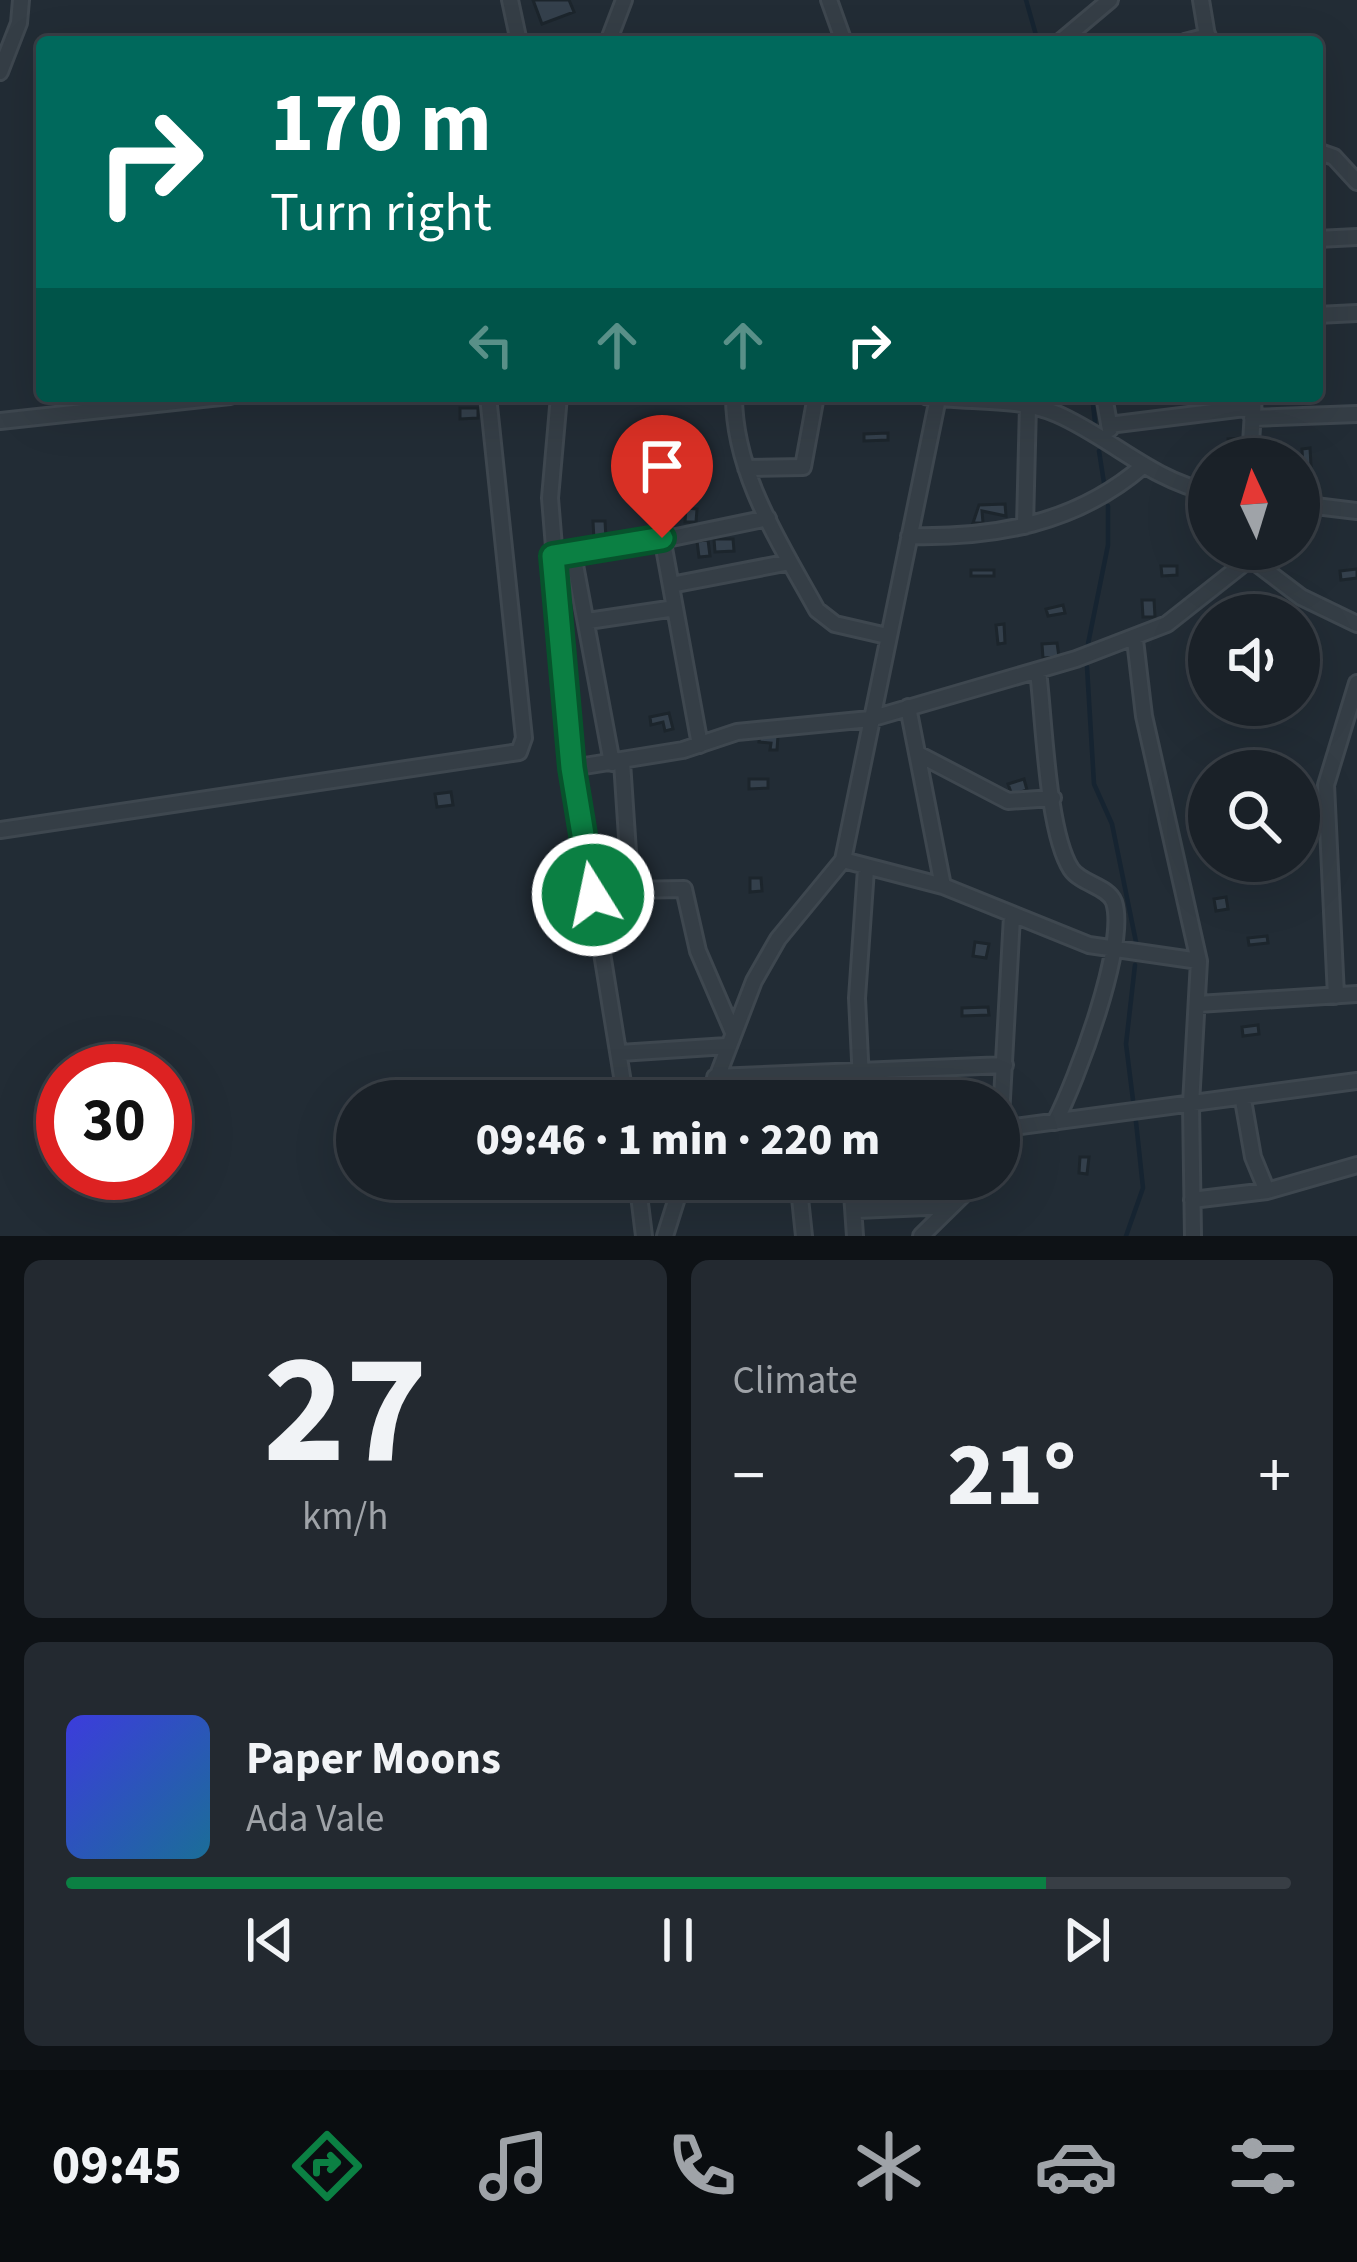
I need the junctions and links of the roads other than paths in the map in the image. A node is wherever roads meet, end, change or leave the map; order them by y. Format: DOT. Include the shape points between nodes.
graph roads {
  1 [pos="21,0"];
  2 [pos="510,0"];
  3 [pos="624,0"];
  4 [pos="829,0"];
  5 [pos="1110,0"];
  6 [pos="1201,0"];
  7 [pos="518,36"];
  8 [pos="610,36"];
  9 [pos="842,36"];
  10 [pos="1067,36"];
  11 [pos="1207,36"];
  12 [pos="0,72"];
  13 [pos="1323,153"];
  14 [pos="1357,182"];
  15 [pos="1357,237"];
  16 [pos="1323,239"];
  17 [pos="1357,313"];
  18 [pos="1323,315"];
  19 [pos="175,402"];
  20 [pos="489,402"];
  21 [pos="558,402"];
  22 [pos="734,402"];
  23 [pos="815,402"];
  24 [pos="931,402"];
  25 [pos="992,402"];
  26 [pos="1105,402"];
  27 [pos="1028,405"];
  28 [pos="1253,407"];
  29 [pos="1357,414"];
  30 [pos="0,421"];
  31 [pos="1109,425"];
  32 [pos="1251,438"];
  33 [pos="1112,446"];
  34 [pos="1143,466"];
  35 [pos="746,469"];
  36 [pos="1188,484"];
  37 [pos="1356,506"];
  38 [pos="1320,507"];
  39 [pos="768,518"];
  40 [pos="1025,526"];
  41 [pos="909,536"];
  42 [pos="662,538"];
  43 [pos="573,554"];
  44 [pos="553,556"];
  45 [pos="790,562"];
  46 [pos="1236,570"];
  47 [pos="1273,570"];
  48 [pos="670,586"];
  49 [pos="675,608"];
  50 [pos="588,621"];
  51 [pos="1357,624"];
  52 [pos="887,636"];
  53 [pos="1135,640"];
  54 [pos="1038,671"];
  55 [pos="1357,683"];
  56 [pos="908,707"];
  57 [pos="870,719"];
  58 [pos="700,745"];
  59 [pos="918,754"];
  60 [pos="617,762"];
  61 [pos="572,768"];
  62 [pos="1053,798"];
  63 [pos="0,830"];
  64 [pos="843,860"];
  65 [pos="866,868"];
  66 [pos="943,886"];
  67 [pos="625,890"];
  68 [pos="1012,916"];
  69 [pos="600,937"];
  70 [pos="1111,950"];
  71 [pos="1199,962"];
  72 [pos="1357,994"];
  73 [pos="1336,996"];
  74 [pos="1198,1004"];
  75 [pos="732,1030"];
  76 [pos="727,1046"];
  77 [pos="620,1054"];
  78 [pos="1005,1065"];
  79 [pos="860,1069"];
  80 [pos="715,1077"];
  81 [pos="623,1080"];
  82 [pos="714,1080"];
  83 [pos="861,1080"];
  84 [pos="1004,1080"];
  85 [pos="1357,1081"];
  86 [pos="1243,1100"];
  87 [pos="1191,1104"];
  88 [pos="1055,1122"];
  89 [pos="1020,1127"];
  90 [pos="1357,1165"];
  91 [pos="1267,1191"];
  92 [pos="640,1200"];
  93 [pos="676,1200"];
  94 [pos="801,1200"];
  95 [pos="855,1200"];
  96 [pos="956,1200"];
  97 [pos="1192,1200"];
  98 [pos="949,1207"];
  99 [pos="857,1210"];
  100 [pos="644,1236"];
  101 [pos="665,1236"];
  102 [pos="804,1236"];
  103 [pos="855,1236"];
  104 [pos="921,1236"];
  105 [pos="1193,1236"];
  1 -- 12 [label="street"];
  2 -- 7 [label="street"];
  3 -- 8 [label="street"];
  4 -- 9 [label="street"];
  5 -- 10 [label="street"];
  6 -- 11 [label="street"];
  13 -- 14 [label="street"];
  15 -- 16 [label="street"];
  17 -- 18 [label="street"];
  19 -- 30 [label="street"];
  20 -- 63 [label="street" via="524,738 519,752"];
  21 -- 44 [label="street"];
  22 -- 35 [label="street"];
  23 -- 35 [label="street" via="803,467"];
  24 -- 41 [label="street"];
  25 -- 27 [label="street"];
  26 -- 31 [label="street"];
  27 -- 33 [label="street"];
  27 -- 40 [label="street"];
  28 -- 29 [label="street"];
  28 -- 31 [label="street"];
  28 -- 32 [label="street"];
  31 -- 33 [label="street"];
  33 -- 34 [label="street"];
  34 -- 36 [label="street"];
  34 -- 40 [label="street" via="1103,496"];
  35 -- 39 [label="street"];
  37 -- 38 [label="street"];
  39 -- 42 [label="street"];
  39 -- 45 [label="street"];
  40 -- 41 [label="street" via="973,538"];
  41 -- 52 [label="street"];
  42 -- 43 [label="street"];
  42 -- 48 [label="street"];
  43 -- 44 [label="street"];
  43 -- 50 [label="street"];
  44 -- 61 [label="street"];
  45 -- 48 [label="street"];
  45 -- 52 [label="street" via="817,610 835,624"];
  46 -- 53 [label="street"];
  47 -- 51 [label="street" via="1301,597"];
  48 -- 49 [label="street"];
  49 -- 50 [label="street"];
  49 -- 58 [label="street"];
  50 -- 60 [label="street"];
  52 -- 57 [label="street"];
  53 -- 54 [label="street"];
  53 -- 71 [label="street"];
  54 -- 56 [label="street"];
  54 -- 62 [label="street"];
  55 -- 73 [label="street" via="1326,785"];
  56 -- 57 [label="street"];
  56 -- 59 [label="street"];
  57 -- 58 [label="street" via="737,732"];
  57 -- 64 [label="street"];
  58 -- 60 [label="street"];
  59 -- 62 [label="street" via="1008,801"];
  59 -- 66 [label="street"];
  60 -- 61 [label="street"];
  60 -- 67 [label="street"];
  61 -- 69 [label="street"];
  62 -- 70 [label="street" via="1070,868 1113,899"];
  64 -- 65 [label="street"];
  64 -- 75 [label="street" via="778,939"];
  65 -- 66 [label="street"];
  65 -- 79 [label="street"];
  66 -- 68 [label="street"];
  67 -- 69 [label="street" via="619,930"];
  67 -- 75 [label="street" via="684,890 698,951"];
  68 -- 70 [label="street"];
  68 -- 78 [label="street"];
  69 -- 77 [label="street"];
  70 -- 71 [label="street"];
  70 -- 88 [label="street" via="1083,1061"];
  71 -- 74 [label="street"];
  72 -- 73 [label="street"];
  73 -- 74 [label="street"];
  74 -- 87 [label="street"];
  75 -- 76 [label="street"];
  76 -- 77 [label="street"];
  76 -- 80 [label="street"];
  77 -- 81 [label="street"];
  78 -- 79 [label="street"];
  78 -- 84 [label="street"];
  79 -- 80 [label="street"];
  79 -- 83 [label="street"];
  80 -- 82 [label="street"];
  85 -- 86 [label="street"];
  86 -- 87 [label="street"];
  86 -- 91 [label="street"];
  87 -- 88 [label="street"];
  87 -- 97 [label="street"];
  88 -- 89 [label="street"];
  90 -- 91 [label="street"];
  91 -- 97 [label="street"];
  92 -- 100 [label="street"];
  93 -- 101 [label="street"];
  94 -- 102 [label="street"];
  95 -- 99 [label="street"];
  96 -- 98 [label="street"];
  97 -- 105 [label="street"];
  98 -- 99 [label="street"];
  98 -- 104 [label="street"];
  99 -- 103 [label="street"];
}
